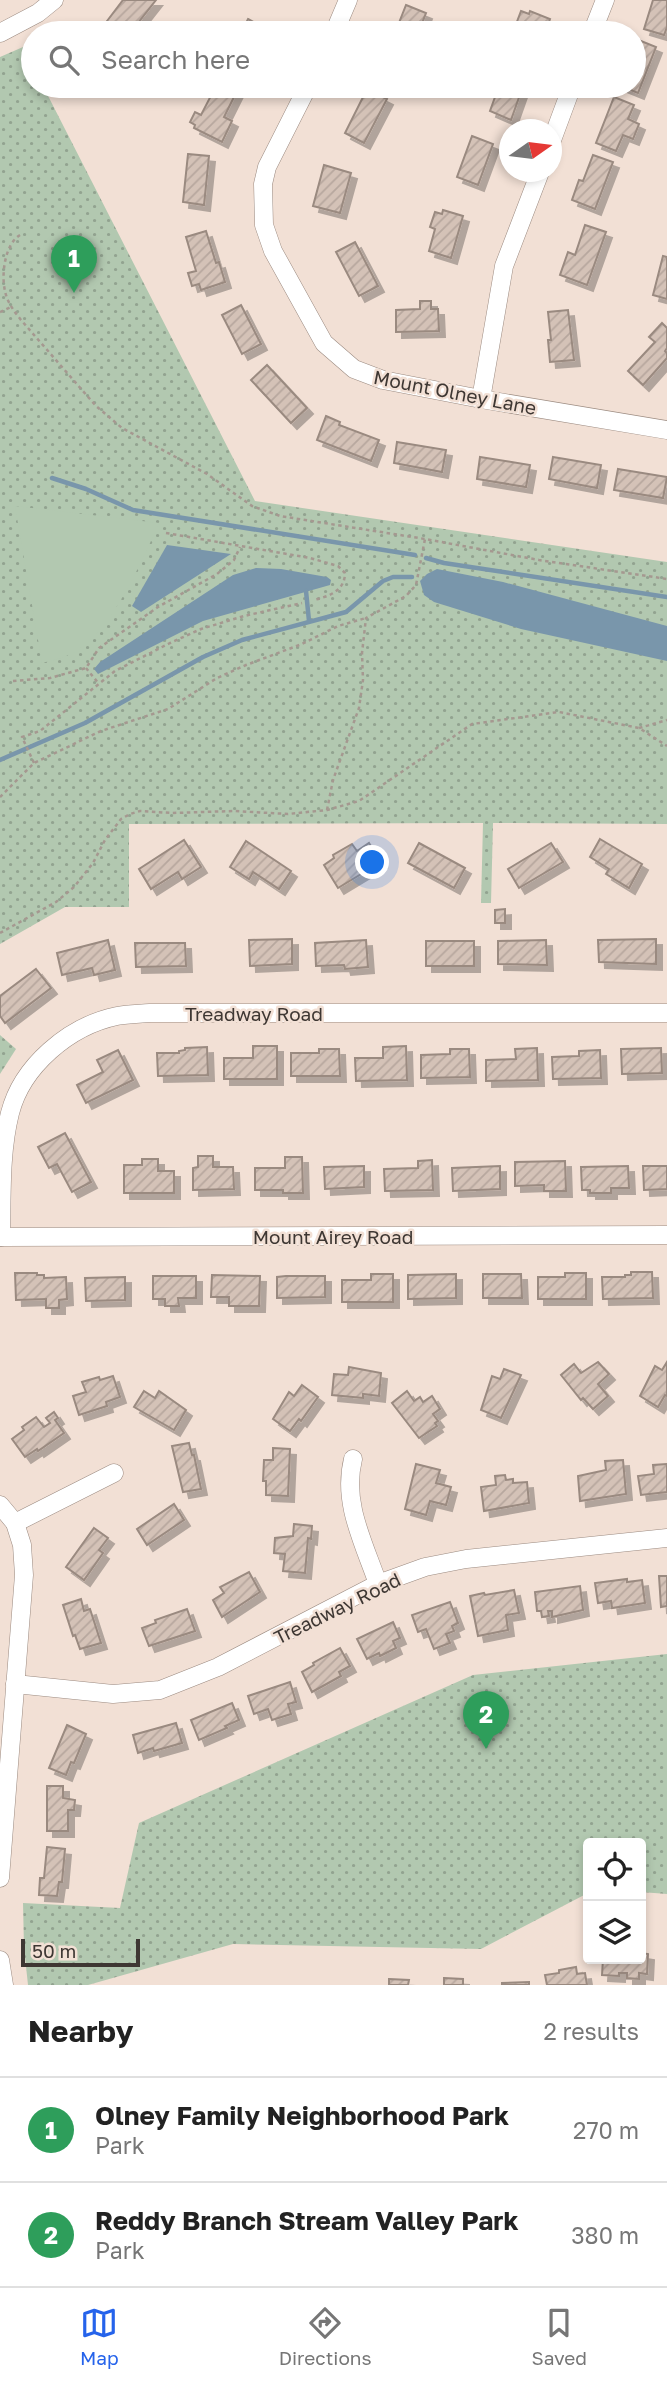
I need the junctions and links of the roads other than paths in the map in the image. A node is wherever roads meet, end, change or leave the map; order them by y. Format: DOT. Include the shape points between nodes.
graph roads {
  1 [pos="54,0"];
  2 [pos="348,0"];
  3 [pos="605,0"];
  4 [pos="23,21"];
  5 [pos="339,21"];
  6 [pos="597,21"];
  7 [pos="21,22"];
  8 [pos="0,33"];
  9 [pos="302,98"];
  10 [pos="567,98"];
  11 [pos="559,119"];
  12 [pos="536,182"];
  13 [pos="481,399"];
  14 [pos="667,430"];
  15 [pos="667,1013"];
  16 [pos="667,1235"];
  17 [pos="1,1237"];
  18 [pos="353,1459"];
  19 [pos="114,1474"];
  20 [pos="0,1505"];
  21 [pos="15,1523"];
  22 [pos="667,1538"];
  23 [pos="378,1584"];
  24 [pos="15,1684"];
  25 [pos="0,1878"];
  26 [pos="0,1960"];
  27 [pos="4,1985"];
  1 -- 4 [label="street"];
  2 -- 5 [label="street"];
  3 -- 6 [label="street"];
  7 -- 8 [label="street"];
  9 -- 13 [label="street, Mount Olney Lane" via="267,167 264,225 317,332 354,369 383,380"];
  10 -- 11 [label="street"];
  12 -- 13 [label="street" via="504,266"];
  13 -- 14 [label="street, Mount Olney Lane"];
  15 -- 17 [label="street, Treadway Road" via="116,1016 55,1046 17,1093 2,1164"];
  16 -- 17 [label="street, Mount Airey Road"];
  18 -- 23 [label="street" via="348,1478 350,1504"];
  19 -- 21 [label="street"];
  20 -- 21 [label="street"];
  21 -- 24 [label="street" via="24,1575"];
  22 -- 23 [label="street, Treadway Road" via="466,1559 425,1567"];
  23 -- 24 [label="street, Treadway Road" via="171,1687 113,1694"];
  24 -- 25 [label="street"];
  26 -- 27 [label="street"];
}
